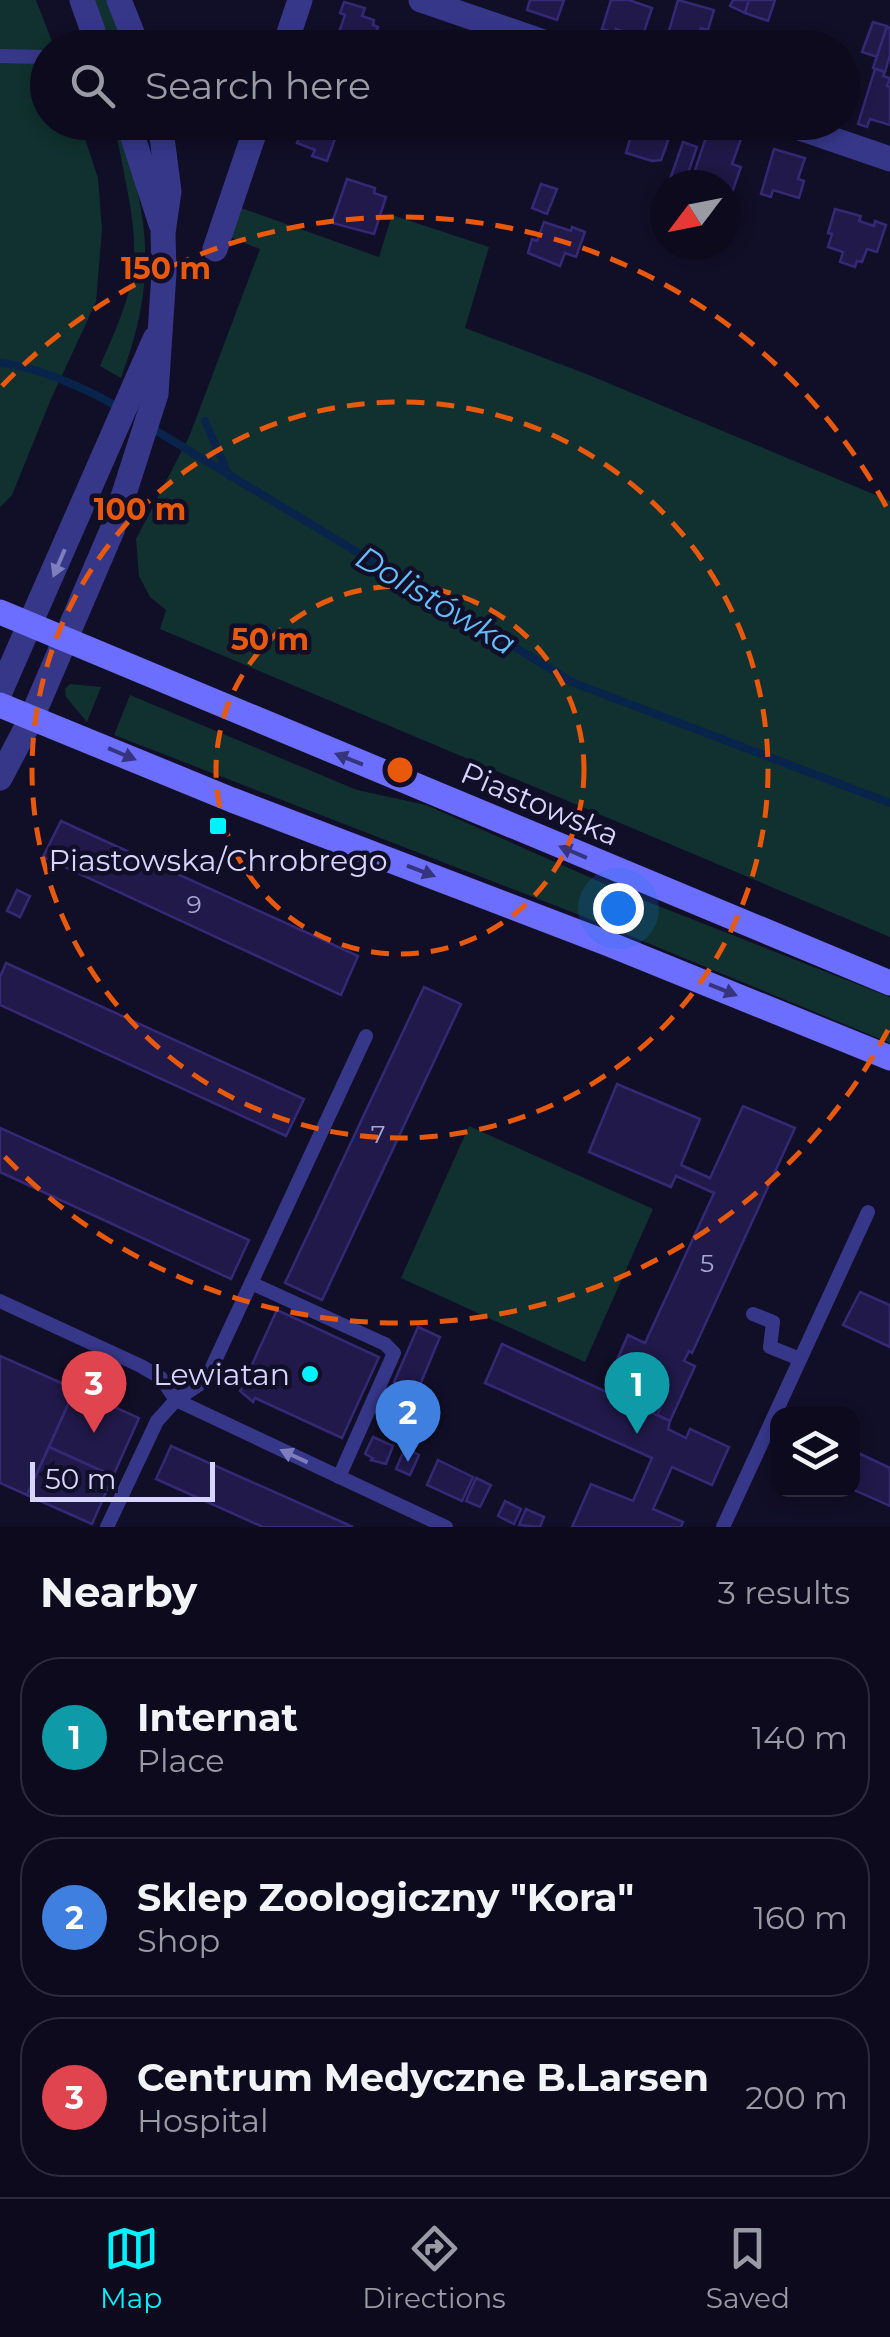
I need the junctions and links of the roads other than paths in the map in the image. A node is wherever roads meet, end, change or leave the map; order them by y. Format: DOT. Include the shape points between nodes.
graph roads {
  1 [pos="82,0"];
  2 [pos="119,0"];
  3 [pos="300,0"];
  4 [pos="421,0"];
  5 [pos="93,30"];
  6 [pos="131,30"];
  7 [pos="290,30"];
  8 [pos="508,30"];
  9 [pos="0,56"];
  10 [pos="30,56"];
  11 [pos="134,140"];
  12 [pos="162,140"];
  13 [pos="252,140"];
  14 [pos="835,140"];
  15 [pos="890,159"];
  16 [pos="163,233"];
  17 [pos="215,249"];
  18 [pos="146,387"];
  19 [pos="0,612"];
  20 [pos="31,626"];
  21 [pos="64,640"];
  22 [pos="0,692"];
  23 [pos="0,705"];
  24 [pos="32,717"];
  25 [pos="0,778"];
  26 [pos="890,983"];
  27 [pos="366,1036"];
  28 [pos="890,1058"];
  29 [pos="868,1212"];
  30 [pos="251,1283"];
  31 [pos="0,1301"];
  32 [pos="753,1314"];
  33 [pos="800,1359"];
  34 [pos="176,1400"];
  35 [pos="339,1477"];
  36 [pos="107,1527"];
  37 [pos="446,1527"];
  38 [pos="723,1527"];
  1 -- 5 [label="street"];
  2 -- 6 [label="street"];
  3 -- 7 [label="street"];
  4 -- 8 [label="street"];
  9 -- 10 [label="lane"];
  11 -- 16 [label="street"];
  12 -- 16 [label="street" via="169,190"];
  13 -- 17 [label="street"];
  14 -- 15 [label="street"];
  16 -- 18 [label="street" via="159,330"];
  18 -- 20 [label="street, one-way" via="110,441"];
  18 -- 21 [label="street" via="138,455"];
  19 -- 20 [label="main road, Piastowska"];
  20 -- 21 [label="main road, Piastowska"];
  20 -- 22 [label="street"];
  21 -- 24 [label="street"];
  26 -- 21 [label="main road, Piastowska, one-way"];
  23 -- 24 [label="main road"];
  24 -- 25 [label="street"];
  24 -- 28 [label="main road, one-way"];
  27 -- 30 [label="lane"];
  29 -- 33 [label="lane"];
  30 -- 34 [label="lane" via="206,1380"];
  30 -- 35 [label="lane" via="394,1353"];
  31 -- 34 [label="lane" via="141,1366 162,1378"];
  32 -- 33 [label="lane" via="773,1322 770,1347"];
  33 -- 38 [label="lane"];
  35 -- 34 [label="lane, one-way"];
  34 -- 36 [label="lane" via="157,1420"];
  35 -- 37 [label="lane"];
}
